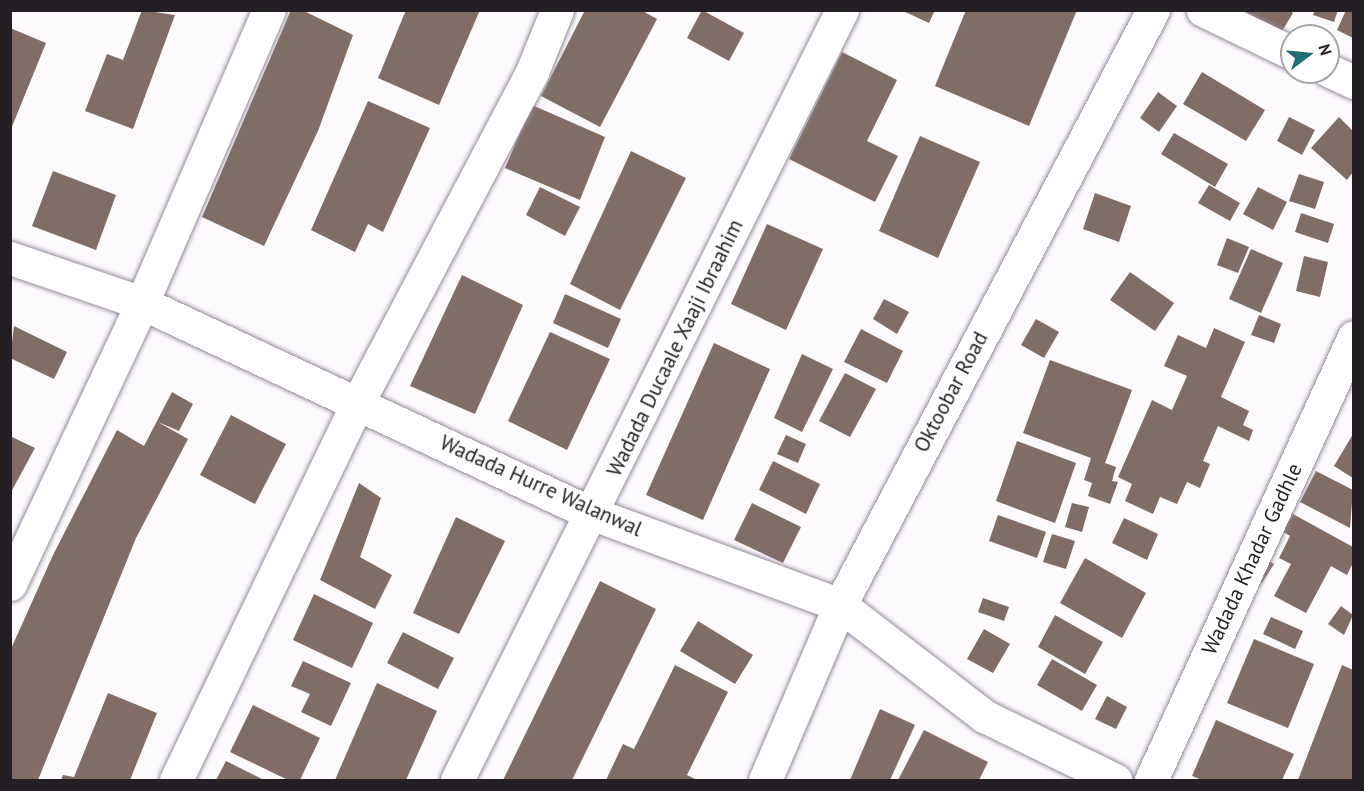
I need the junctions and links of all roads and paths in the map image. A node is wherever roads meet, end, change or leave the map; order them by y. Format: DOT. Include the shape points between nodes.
graph roads {
  1 [pos="269,10"];
  2 [pos="556,10"];
  3 [pos="842,10"];
  4 [pos="1153,10"];
  5 [pos="1203,10"];
  6 [pos="1280,47"];
  7 [pos="10,258"];
  8 [pos="142,303"];
  9 [pos="1353,337"];
  10 [pos="358,402"];
  11 [pos="593,514"];
  12 [pos="10,584"];
  13 [pos="840,605"];
  14 [pos="176,780"];
  15 [pos="457,780"];
  16 [pos="765,780"];
  17 [pos="1115,780"];
  18 [pos="1151,780"];
  1 -- 8 [label="street"];
  2 -- 10 [label="street" via="532,72"];
  3 -- 11 [label="street, Wadada Ducaale Xaaji Ibraahim"];
  4 -- 13 [label="street, Oktoobar Road"];
  5 -- 6 [label="street"];
  7 -- 8 [label="street, Wadada Hurre Walanwal"];
  8 -- 10 [label="street, Wadada Hurre Walanwal"];
  8 -- 12 [label="street"];
  9 -- 18 [label="street, Wadada Khadar Gadhle"];
  10 -- 11 [label="street, Wadada Hurre Walanwal"];
  10 -- 14 [label="street"];
  11 -- 13 [label="street, Wadada Hurre Walanwal"];
  11 -- 15 [label="street, Wadada Ducaale Xaaji Ibraahim"];
  13 -- 16 [label="street, Oktoobar Road"];
  13 -- 17 [label="street, Wadada Hurre Walanwal" via="984,716"];
}
